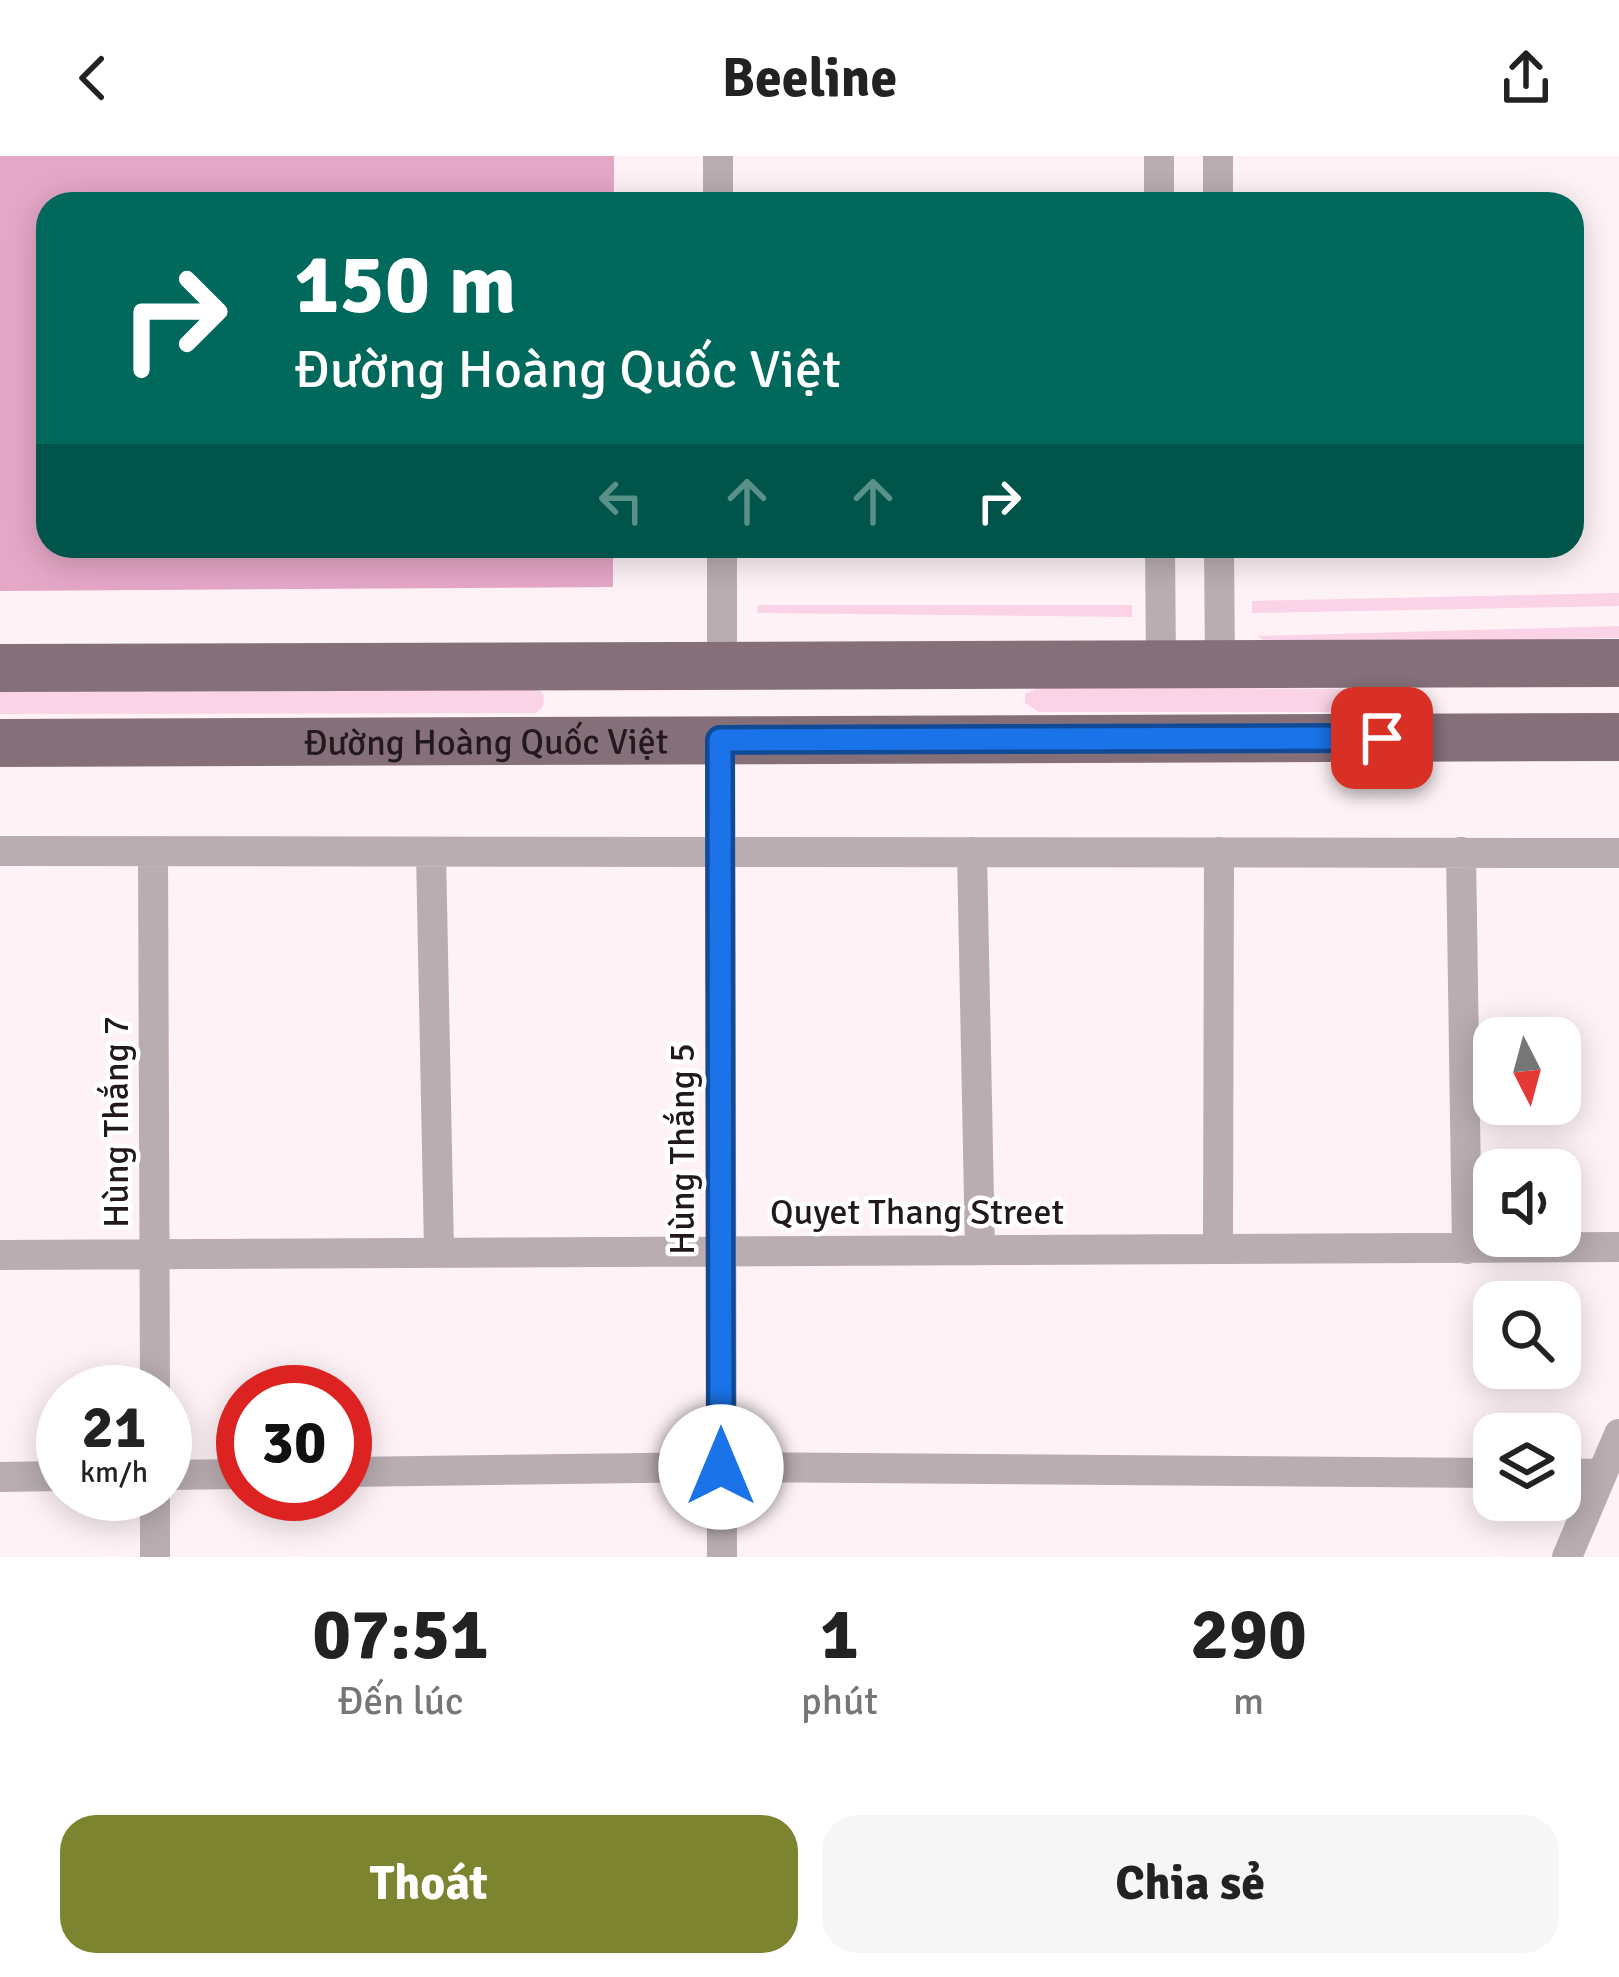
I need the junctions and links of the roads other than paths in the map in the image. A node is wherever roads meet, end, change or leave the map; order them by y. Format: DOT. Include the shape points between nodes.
graph roads {
  1 [pos="718,156"];
  2 [pos="1159,156"];
  3 [pos="1218,156"];
  4 [pos="718,192"];
  5 [pos="1159,192"];
  6 [pos="1218,192"];
  7 [pos="722,558"];
  8 [pos="1160,558"];
  9 [pos="1219,558"];
  10 [pos="1619,663"];
  11 [pos="1160,664"];
  12 [pos="1220,664"];
  13 [pos="722,666"];
  14 [pos="0,668"];
  15 [pos="1619,737"];
  16 [pos="720,740"];
  17 [pos="0,743"];
  18 [pos="0,851"];
  19 [pos="153,851"];
  20 [pos="431,852"];
  21 [pos="719,852"];
  22 [pos="972,852"];
  23 [pos="1219,852"];
  24 [pos="1461,852"];
  25 [pos="1619,853"];
  26 [pos="1619,1247"];
  27 [pos="1218,1248"];
  28 [pos="1467,1249"];
  29 [pos="439,1250"];
  30 [pos="721,1250"];
  31 [pos="980,1250"];
  32 [pos="0,1255"];
  33 [pos="155,1256"];
  34 [pos="155,1365"];
  35 [pos="1619,1434"];
  36 [pos="721,1467"];
  37 [pos="372,1472"];
  38 [pos="1473,1473"];
  39 [pos="1581,1474"];
  40 [pos="1600,1474"];
  41 [pos="36,1476"];
  42 [pos="0,1477"];
  43 [pos="155,1521"];
  44 [pos="155,1557"];
  45 [pos="722,1557"];
  46 [pos="1567,1557"];
  1 -- 4 [label="street"];
  2 -- 5 [label="street"];
  3 -- 6 [label="street"];
  7 -- 13 [label="street"];
  8 -- 11 [label="street"];
  9 -- 12 [label="street"];
  10 -- 12 [label="main road, Đường Hoàng Quốc Việt"];
  11 -- 12 [label="main road, Đường Hoàng Quốc Việt"];
  11 -- 13 [label="main road, Đường Hoàng Quốc Việt"];
  13 -- 14 [label="main road, Đường Hoàng Quốc Việt"];
  13 -- 16 [label="main road"];
  15 -- 16 [label="main road, Đường Hoàng Quốc Việt"];
  16 -- 17 [label="main road, Đường Hoàng Quốc Việt"];
  16 -- 21 [label="street, Hùng Thắng 5"];
  18 -- 19 [label="street"];
  19 -- 20 [label="street"];
  19 -- 33 [label="street, Hùng Thắng 7"];
  20 -- 21 [label="street"];
  20 -- 29 [label="street"];
  21 -- 22 [label="street"];
  21 -- 30 [label="street, Hùng Thắng 5"];
  22 -- 23 [label="street"];
  22 -- 31 [label="street"];
  23 -- 24 [label="street"];
  23 -- 27 [label="street"];
  24 -- 25 [label="street"];
  24 -- 28 [label="street"];
  26 -- 28 [label="street, Quyet Thang Street"];
  27 -- 28 [label="street, Quyet Thang Street"];
  27 -- 31 [label="street, Quyet Thang Street"];
  29 -- 30 [label="street, Quyet Thang Street"];
  29 -- 33 [label="street, Quyet Thang Street"];
  30 -- 31 [label="street, Quyet Thang Street"];
  30 -- 36 [label="street, Hùng Thắng 5"];
  32 -- 33 [label="street, Quyet Thang Street"];
  33 -- 34 [label="street, Hùng Thắng 7"];
  35 -- 40 [label="street"];
  36 -- 37 [label="street"];
  36 -- 38 [label="street"];
  36 -- 45 [label="street, Hùng Thắng 5"];
  39 -- 40 [label="street"];
  40 -- 46 [label="street"];
  41 -- 42 [label="street"];
  43 -- 44 [label="street"];
}
